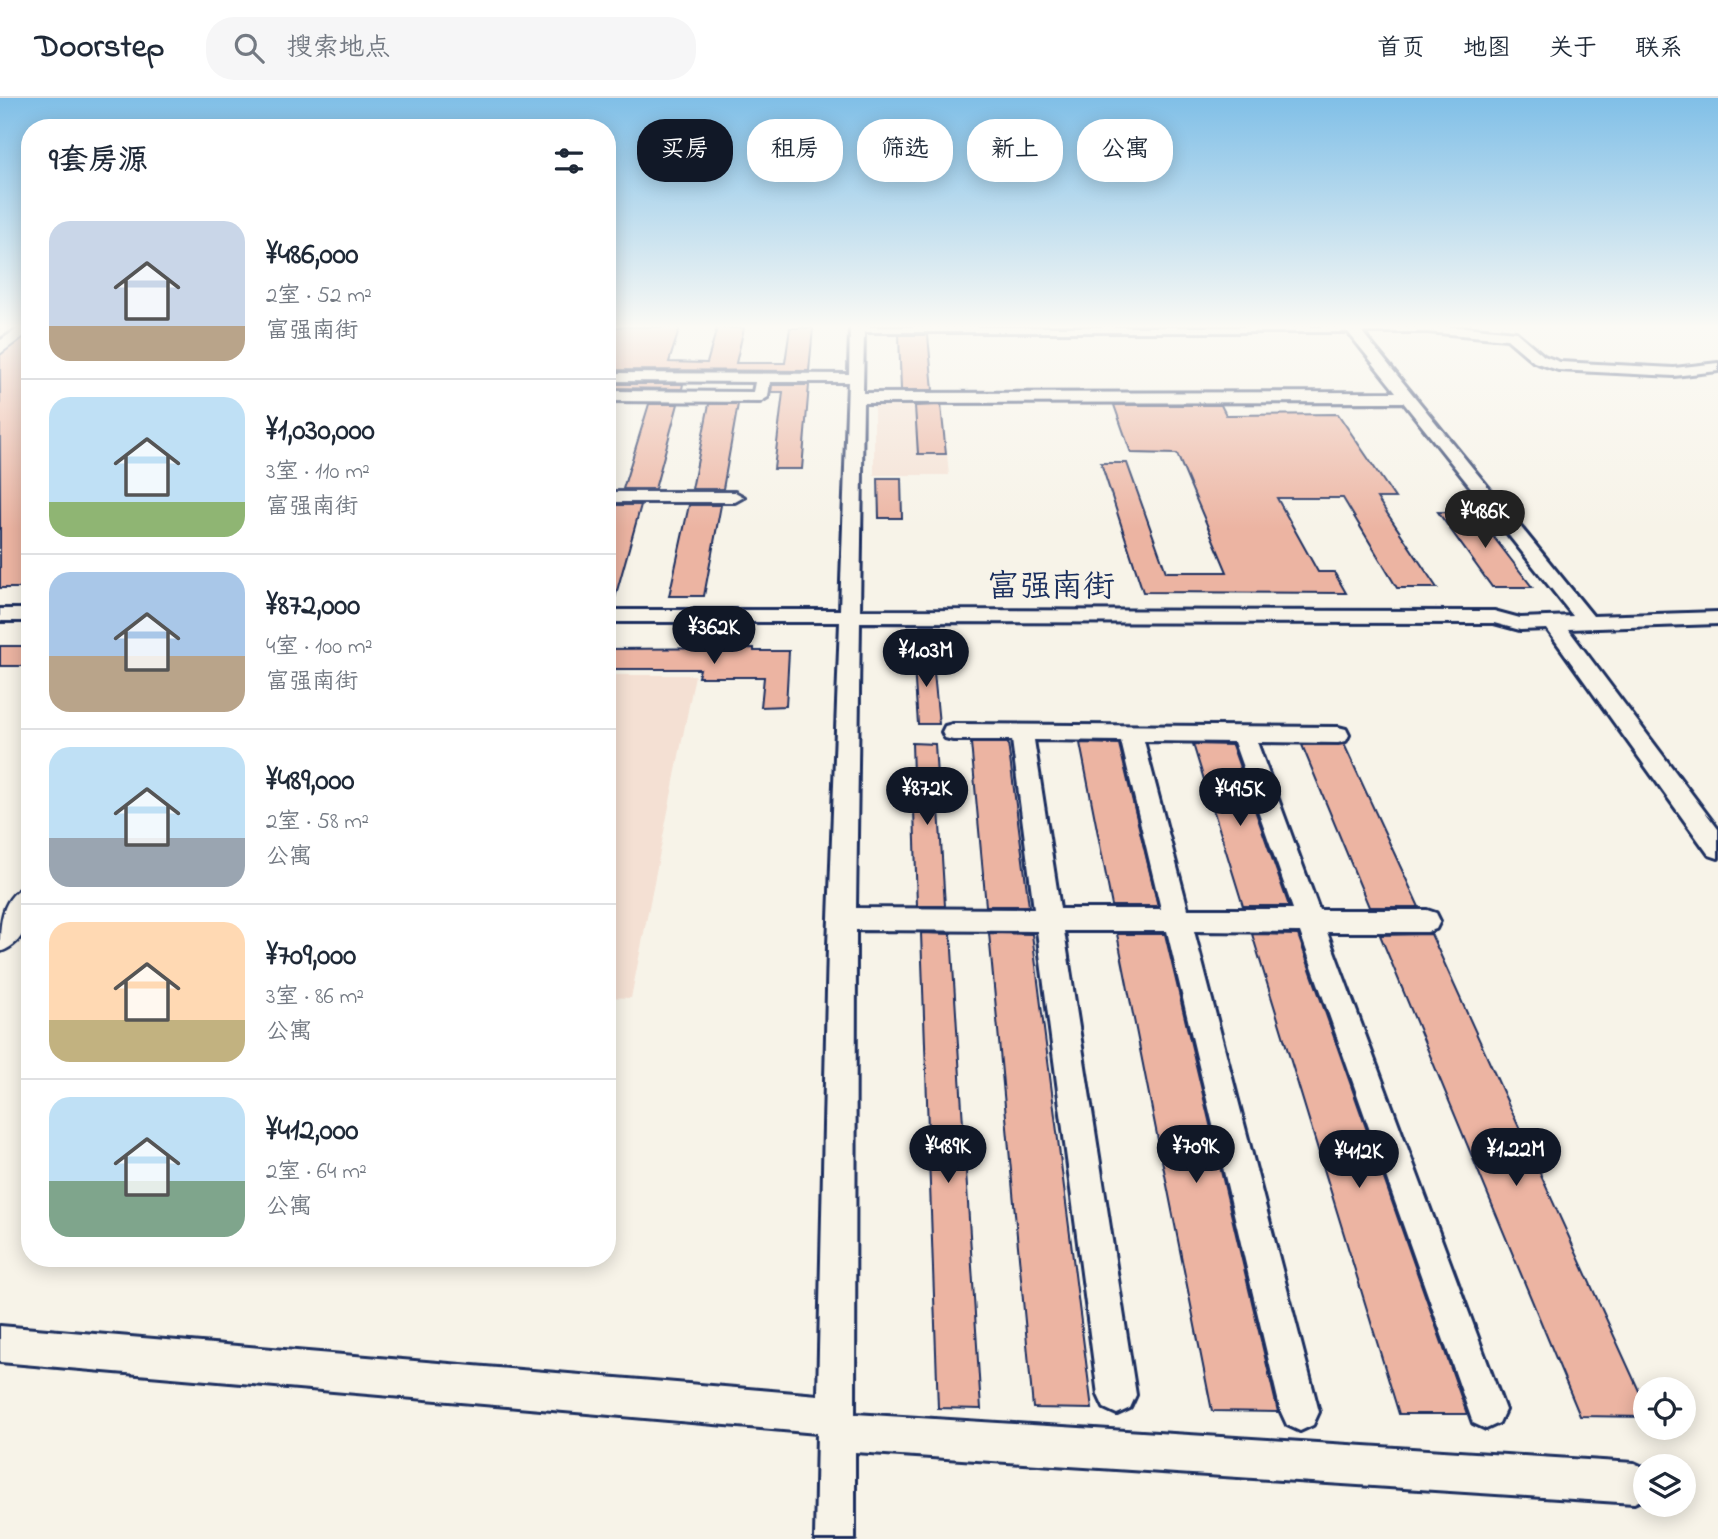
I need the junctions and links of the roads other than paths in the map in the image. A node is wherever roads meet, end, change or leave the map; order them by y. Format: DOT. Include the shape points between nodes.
graph roads {
  1 [pos="760,394"];
  2 [pos="855,394"];
  3 [pos="1238,394"];
  4 [pos="1405,394"];
  5 [pos="616,396"];
  6 [pos="1407,397"];
  7 [pos="735,497"];
  8 [pos="616,498"];
  9 [pos="0,615"];
  10 [pos="21,615"];
  11 [pos="616,616"];
  12 [pos="850,616"];
  13 [pos="1718,618"];
  14 [pos="1588,622"];
  15 [pos="1553,623"];
  16 [pos="953,732"];
  17 [pos="1022,733"];
  18 [pos="1130,734"];
  19 [pos="1243,735"];
  20 [pos="1338,736"];
  21 [pos="1718,848"];
  22 [pos="21,909"];
  23 [pos="843,919"];
  24 [pos="1049,920"];
  25 [pos="1177,920"];
  26 [pos="1309,920"];
  27 [pos="1427,920"];
  28 [pos="0,938"];
  29 [pos="0,1344"];
  30 [pos="1117,1395"];
  31 [pos="1486,1410"];
  32 [pos="1300,1412"];
  33 [pos="836,1424"];
  34 [pos="1633,1483"];
  35 [pos="835,1539"];
  1 -- 5 [label="street"];
  2 -- 12 [label="street"];
  3 -- 6 [label="street"];
  4 -- 6 [label="street"];
  6 -- 14 [label="street"];
  7 -- 8 [label="street"];
  9 -- 10 [label="street"];
  11 -- 12 [label="street, 富强南街"];
  12 -- 15 [label="street, 富强南街" via="1494,617 1520,624"];
  12 -- 23 [label="street"];
  13 -- 14 [label="street, 富强南街"];
  14 -- 15 [label="street, 富强南街"];
  15 -- 21 [label="street"];
  16 -- 17 [label="street"];
  17 -- 18 [label="street"];
  17 -- 24 [label="street"];
  18 -- 19 [label="street"];
  18 -- 25 [label="street"];
  19 -- 20 [label="street"];
  19 -- 26 [label="street"];
  22 -- 28 [label="main road"];
  23 -- 24 [label="street"];
  23 -- 33 [label="street"];
  24 -- 25 [label="street"];
  24 -- 30 [label="street"];
  25 -- 26 [label="street"];
  25 -- 32 [label="street"];
  26 -- 27 [label="street"];
  26 -- 31 [label="street"];
  29 -- 33 [label="street"];
  33 -- 34 [label="street"];
  33 -- 35 [label="street"];
}
